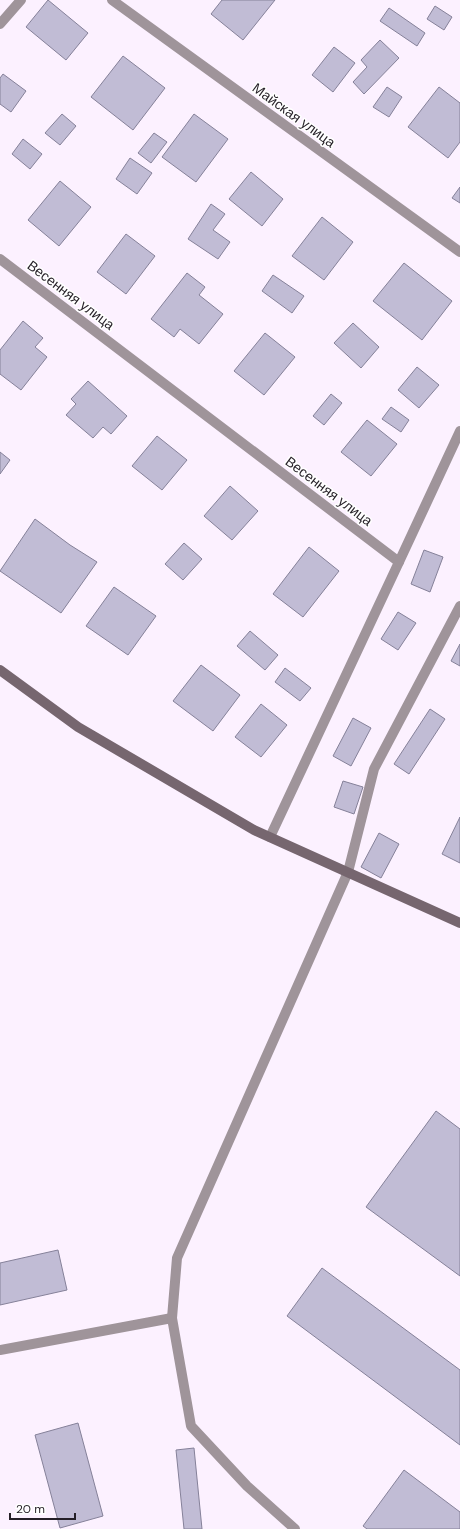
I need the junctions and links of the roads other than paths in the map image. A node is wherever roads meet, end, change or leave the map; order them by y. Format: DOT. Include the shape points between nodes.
graph roads {
  1 [pos="21,0"];
  2 [pos="112,0"];
  3 [pos="0,24"];
  4 [pos="460,252"];
  5 [pos="0,259"];
  6 [pos="460,431"];
  7 [pos="399,562"];
  8 [pos="460,606"];
  9 [pos="0,670"];
  10 [pos="270,837"];
  11 [pos="348,872"];
  12 [pos="460,923"];
  13 [pos="172,1318"];
  14 [pos="0,1350"];
  15 [pos="295,1529"];
  1 -- 3 [label="street"];
  2 -- 4 [label="street, Майская улица"];
  5 -- 7 [label="street, Весенняя улица"];
  6 -- 7 [label="street"];
  7 -- 10 [label="street"];
  8 -- 11 [label="street" via="374,770"];
  9 -- 10 [label="street" via="78,727"];
  10 -- 11 [label="street"];
  11 -- 12 [label="street"];
  11 -- 13 [label="street" via="177,1258"];
  13 -- 14 [label="street"];
  13 -- 15 [label="street" via="191,1426 247,1486"];
}
